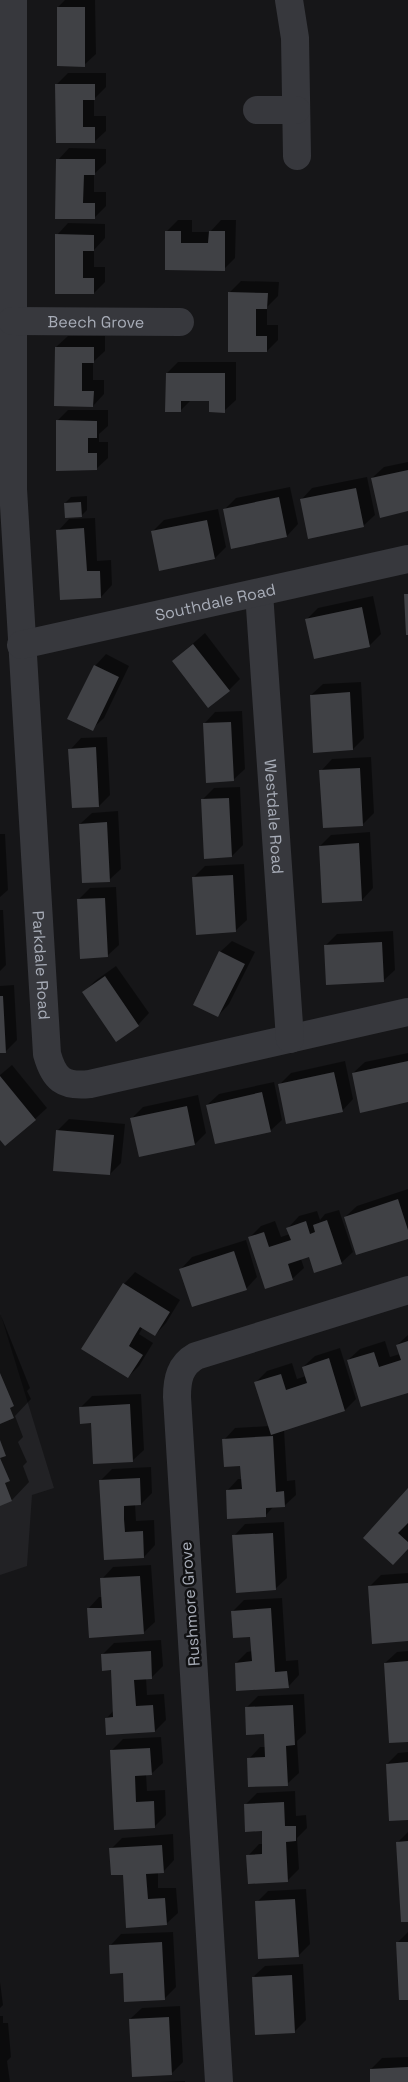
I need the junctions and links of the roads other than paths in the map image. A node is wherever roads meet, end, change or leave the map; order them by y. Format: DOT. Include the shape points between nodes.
graph roads {
  1 [pos="13,0"];
  2 [pos="289,0"];
  3 [pos="257,110"];
  4 [pos="296,110"];
  5 [pos="297,156"];
  6 [pos="12,321"];
  7 [pos="180,322"];
  8 [pos="6,491"];
  9 [pos="408,559"];
  10 [pos="259,593"];
  11 [pos="22,645"];
  12 [pos="408,1012"];
  13 [pos="290,1039"];
  14 [pos="408,1290"];
  15 [pos="220,2082"];
  1 -- 6 [label="street, Parkdale Road"];
  2 -- 4 [label="street" via="295,38"];
  3 -- 4 [label="street"];
  4 -- 5 [label="street"];
  6 -- 7 [label="street, Beech Grove"];
  6 -- 8 [label="street, Parkdale Road"];
  8 -- 11 [label="street, Parkdale Road"];
  9 -- 10 [label="street, Southdale Road"];
  10 -- 11 [label="street, Southdale Road"];
  10 -- 13 [label="street, Westdale Road"];
  11 -- 13 [label="street, Parkdale Road" via="47,1054 51,1069 62,1082 75,1086"];
  12 -- 13 [label="street, Parkdale Road"];
  14 -- 15 [label="street, Rushmore Grove" via="196,1356 182,1367 178,1377 176,1397"];
}
